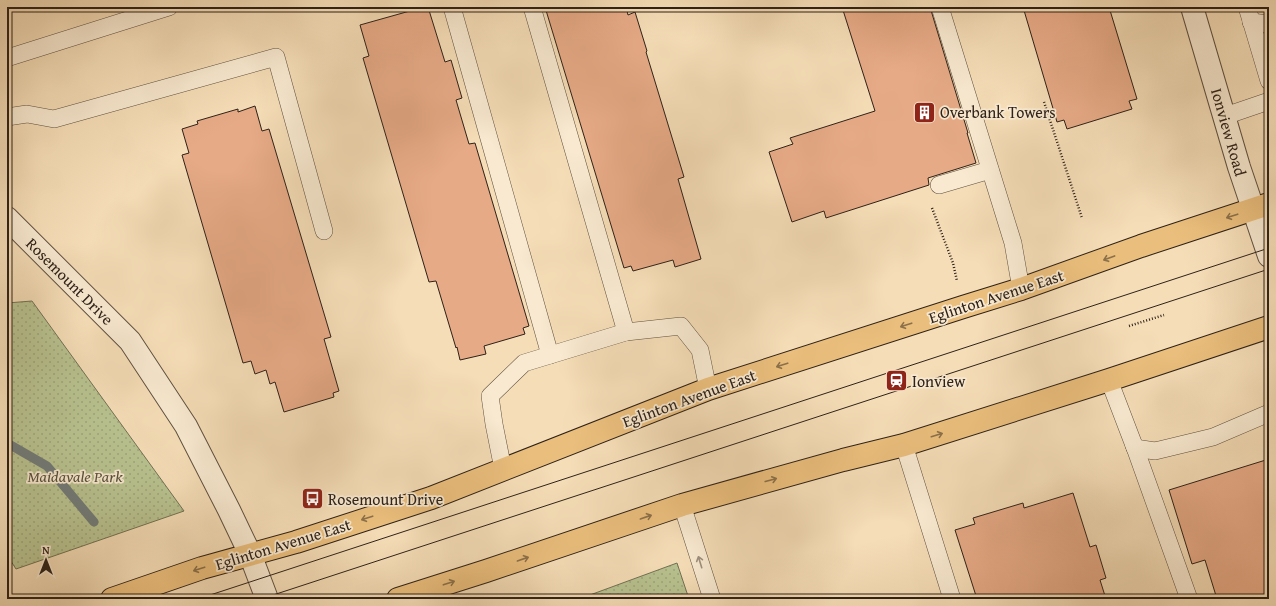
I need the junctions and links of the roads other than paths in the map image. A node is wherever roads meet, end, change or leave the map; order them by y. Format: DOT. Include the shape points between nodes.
graph roads {
  1 [pos="169,7"];
  2 [pos="452,7"];
  3 [pos="532,7"];
  4 [pos="940,7"];
  5 [pos="1192,7"];
  6 [pos="1249,15"];
  7 [pos="1269,24"];
  8 [pos="7,58"];
  9 [pos="1269,82"];
  10 [pos="1269,101"];
  11 [pos="1225,116"];
  12 [pos="7,117"];
  13 [pos="990,170"];
  14 [pos="939,185"];
  15 [pos="1261,207"];
  16 [pos="7,218"];
  17 [pos="324,231"];
  18 [pos="1269,256"];
  19 [pos="1021,289"];
  20 [pos="1269,328"];
  21 [pos="626,332"];
  22 [pos="550,355"];
  23 [pos="1109,380"];
  24 [pos="708,389"];
  25 [pos="1269,413"];
  26 [pos="904,445"];
  27 [pos="1134,445"];
  28 [pos="503,469"];
  29 [pos="682,505"];
  30 [pos="250,554"];
  31 [pos="112,599"];
  32 [pos="267,599"];
  33 [pos="398,599"];
  34 [pos="712,599"];
  35 [pos="952,599"];
  36 [pos="1189,599"];
  1 -- 8 [label="lane"];
  2 -- 22 [label="lane"];
  3 -- 21 [label="lane"];
  4 -- 13 [label="lane"];
  5 -- 11 [label="street, Ionview Road"];
  6 -- 7 [label="lane"];
  6 -- 9 [label="lane"];
  10 -- 11 [label="lane"];
  11 -- 15 [label="street, Ionview Road" via="1239,167"];
  12 -- 17 [label="lane" via="27,114 54,119 276,57"];
  13 -- 14 [label="lane"];
  13 -- 19 [label="lane" via="1013,243"];
  15 -- 18 [label="street, Ionview Road"];
  15 -- 19 [label="main road, Eglinton Avenue East, one-way"];
  16 -- 30 [label="street, Rosemount Drive" via="130,341 186,426"];
  19 -- 24 [label="main road, Eglinton Avenue East, one-way"];
  20 -- 23 [label="main road"];
  21 -- 22 [label="lane"];
  21 -- 24 [label="lane" via="681,326 700,350"];
  22 -- 28 [label="lane" via="524,363 490,396"];
  26 -- 23 [label="main road, one-way"];
  23 -- 27 [label="lane"];
  24 -- 28 [label="main road, Eglinton Avenue East"];
  25 -- 27 [label="lane" via="1213,437 1155,451 1135,448"];
  29 -- 26 [label="main road, one-way"];
  26 -- 35 [label="lane"];
  27 -- 36 [label="lane"];
  28 -- 30 [label="main road, Eglinton Avenue East, one-way" via="431,498 296,542"];
  33 -- 29 [label="main road, one-way"];
  34 -- 29 [label="lane, one-way"];
  30 -- 31 [label="main road, Eglinton Avenue East, one-way"];
  30 -- 32 [label="street, Rosemount Drive"];
}
